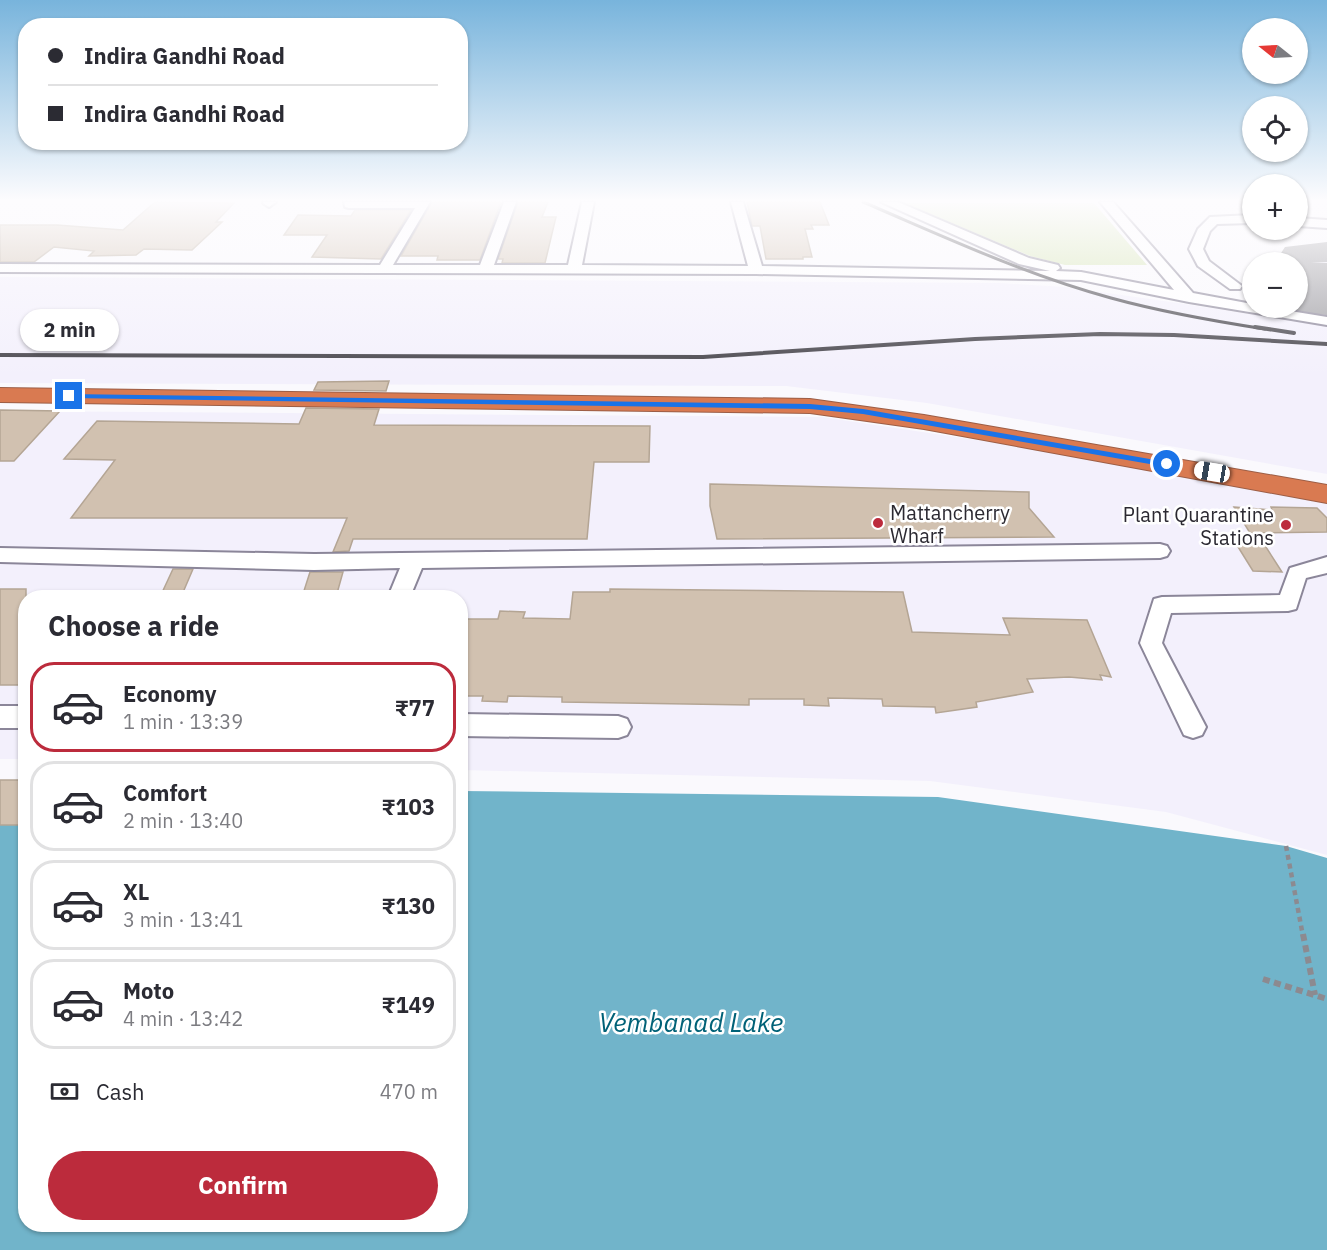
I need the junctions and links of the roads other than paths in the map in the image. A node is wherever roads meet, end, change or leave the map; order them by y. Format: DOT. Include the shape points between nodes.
graph roads {
  1 [pos="389,260"];
  2 [pos="489,260"];
  3 [pos="576,260"];
  4 [pos="753,260"];
  5 [pos="1022,260"];
  6 [pos="1157,260"];
  7 [pos="1202,260"];
  8 [pos="0,268"];
  9 [pos="384,269"];
  10 [pos="485,270"];
  11 [pos="574,270"];
  12 [pos="756,270"];
  13 [pos="1081,276"];
  14 [pos="1235,286"];
  15 [pos="1189,297"];
  16 [pos="1327,321"];
  17 [pos="0,395"];
  18 [pos="1327,494"];
  19 [pos="1160,551"];
  20 [pos="0,555"];
  21 [pos="414,561"];
  22 [pos="1327,565"];
  23 [pos="402,590"];
  24 [pos="0,717"];
  25 [pos="18,717"];
  26 [pos="468,725"];
  27 [pos="618,728"];
  28 [pos="1193,728"];
  1 -- 9 [label="street"];
  2 -- 10 [label="street"];
  3 -- 11 [label="street"];
  4 -- 12 [label="street"];
  5 -- 13 [label="street"];
  6 -- 15 [label="street"];
  7 -- 14 [label="street"];
  8 -- 9 [label="street"];
  9 -- 10 [label="street"];
  10 -- 11 [label="street"];
  11 -- 12 [label="street"];
  12 -- 13 [label="street"];
  13 -- 15 [label="street"];
  15 -- 16 [label="street"];
  17 -- 18 [label="highway" via="810,406 924,422"];
  19 -- 21 [label="street"];
  20 -- 21 [label="street"];
  21 -- 23 [label="street"];
  22 -- 28 [label="street" via="1298,573 1288,603 1162,605 1151,643"];
  24 -- 25 [label="street"];
  26 -- 27 [label="street"];
}
